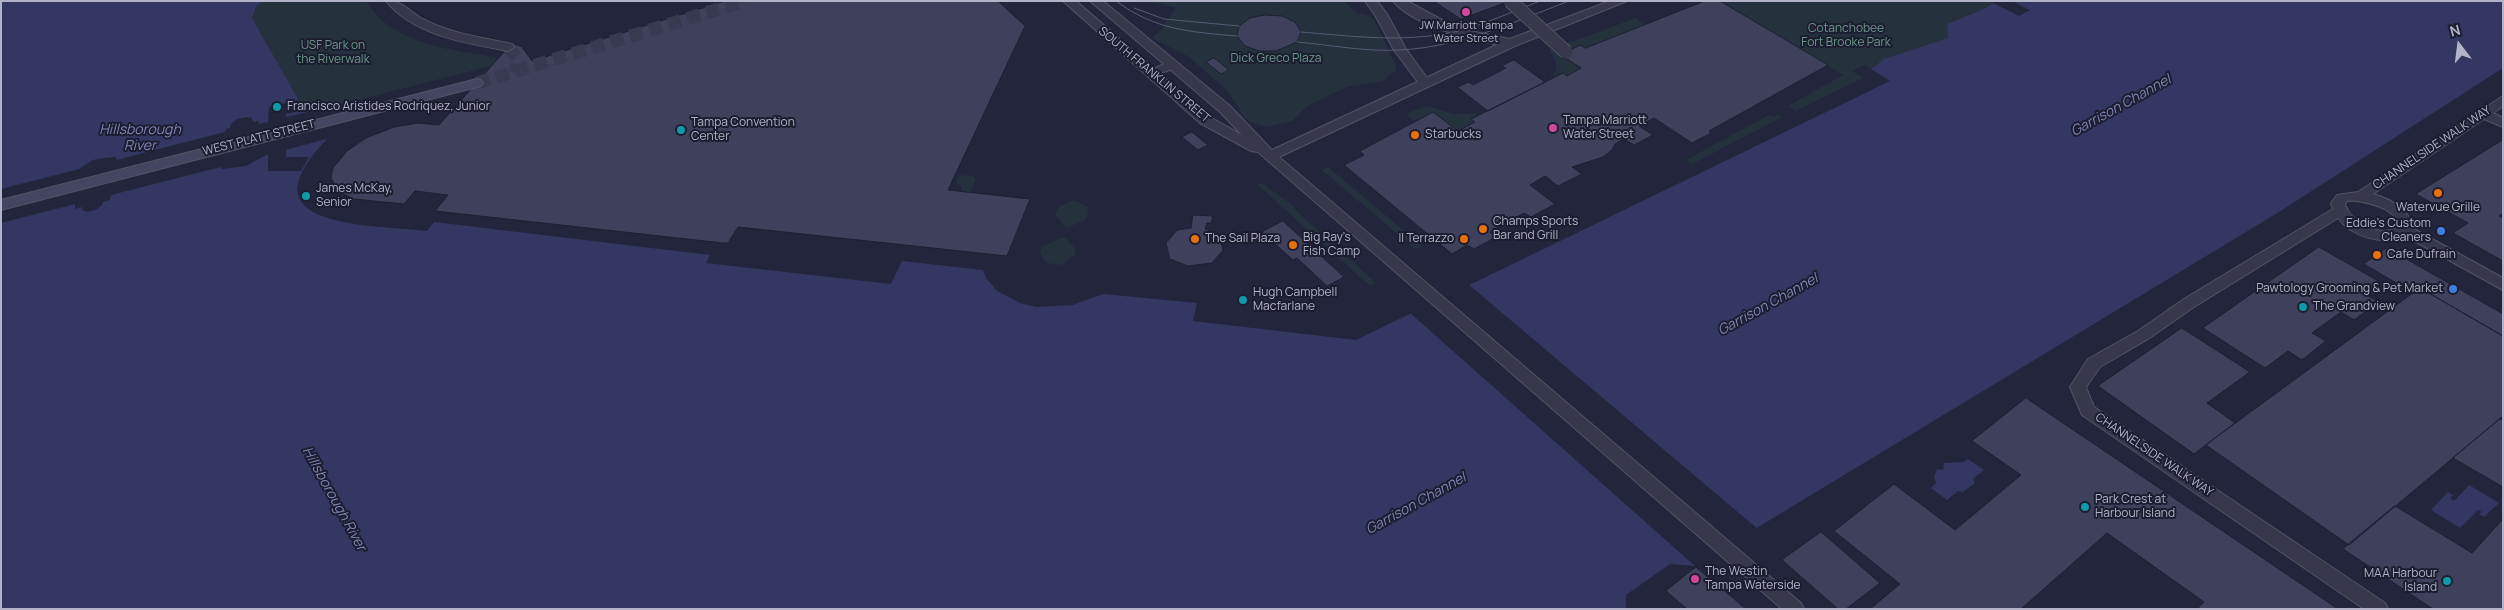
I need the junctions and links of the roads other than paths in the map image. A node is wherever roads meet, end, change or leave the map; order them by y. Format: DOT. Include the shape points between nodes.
graph roads {
  1 [pos="392,1"];
  2 [pos="1068,1"];
  3 [pos="1096,1"];
  4 [pos="1371,1"];
  5 [pos="1399,1"];
  6 [pos="1510,1"];
  7 [pos="1621,1"];
  8 [pos="1512,43"];
  9 [pos="508,47"];
  10 [pos="1566,52"];
  11 [pos="1171,65"];
  12 [pos="1150,73"];
  13 [pos="1424,82"];
  14 [pos="476,83"];
  15 [pos="2503,100"];
  16 [pos="2483,113"];
  17 [pos="2503,123"];
  18 [pos="1270,156"];
  19 [pos="2361,196"];
  20 [pos="1,205"];
  21 [pos="2339,211"];
  22 [pos="2405,230"];
  23 [pos="2503,285"];
  24 [pos="1795,609"];
  25 [pos="2378,609"];
  1 -- 9 [label="street" via="409,17 428,26"];
  2 -- 12 [label="street, SOUTH FRANKLIN STREET"];
  3 -- 11 [label="street, SOUTH FRANKLIN STREET"];
  4 -- 13 [label="street" via="1400,50"];
  5 -- 8 [label="street" via="1424,18 1454,32"];
  6 -- 10 [label="street, bridge"];
  7 -- 8 [label="street"];
  8 -- 13 [label="street"];
  11 -- 12 [label="street"];
  11 -- 18 [label="street, SOUTH FRANKLIN STREET" via="1226,109"];
  12 -- 18 [label="street, SOUTH FRANKLIN STREET" via="1205,120"];
  13 -- 18 [label="street"];
  14 -- 20 [label="main road, WEST PLATT STREET"];
  15 -- 16 [label="street, CHANNELSIDE WALK WAY"];
  16 -- 17 [label="street"];
  16 -- 19 [label="street, CHANNELSIDE WALK WAY"];
  18 -- 24 [label="street, SOUTH FRANKLIN STREET"];
  19 -- 21 [label="street, CHANNELSIDE WALK WAY" via="2342,198 2338,203"];
  19 -- 22 [label="street" via="2390,206 2406,223"];
  21 -- 22 [label="street" via="2344,218 2379,235 2394,236"];
  21 -- 25 [label="street, CHANNELSIDE WALK WAY" via="2094,363 2078,388 2088,411 2217,496"];
  22 -- 23 [label="street"];
}
